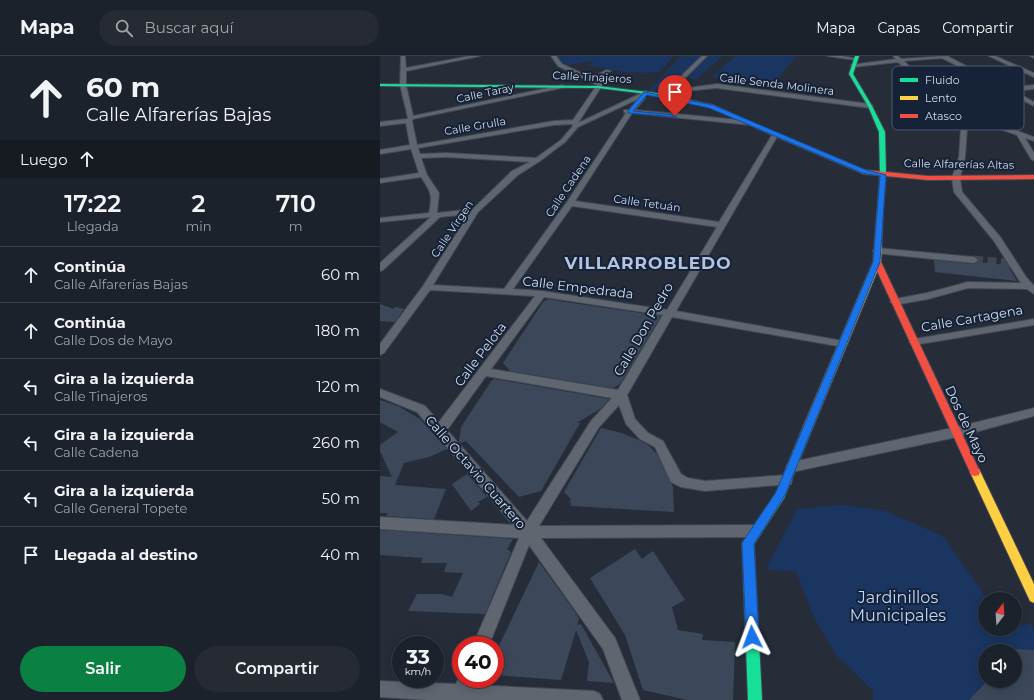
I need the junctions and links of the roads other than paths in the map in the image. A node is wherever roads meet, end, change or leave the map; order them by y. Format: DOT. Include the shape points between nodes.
graph roads {
  1 [pos="403,56"];
  2 [pos="478,56"];
  3 [pos="553,56"];
  4 [pos="705,56"];
  5 [pos="829,56"];
  6 [pos="943,56"];
  7 [pos="991,56"];
  8 [pos="898,58"];
  9 [pos="856,60"];
  10 [pos="906,66"];
  11 [pos="961,66"];
  12 [pos="1014,66"];
  13 [pos="402,70"];
  14 [pos="608,71"];
  15 [pos="1024,71"];
  16 [pos="1034,75"];
  17 [pos="592,80"];
  18 [pos="678,82"];
  19 [pos="403,85"];
  20 [pos="662,85"];
  21 [pos="380,86"];
  22 [pos="563,87"];
  23 [pos="598,87"];
  24 [pos="1034,87"];
  25 [pos="1024,88"];
  26 [pos="681,90"];
  27 [pos="651,93"];
  28 [pos="670,93"];
  29 [pos="1024,99"];
  30 [pos="1034,104"];
  31 [pos="870,106"];
  32 [pos="617,108"];
  33 [pos="630,112"];
  34 [pos="410,119"];
  35 [pos="750,123"];
  36 [pos="380,124"];
  37 [pos="576,124"];
  38 [pos="964,130"];
  39 [pos="1008,130"];
  40 [pos="1020,134"];
  41 [pos="775,135"];
  42 [pos="1034,139"];
  43 [pos="414,146"];
  44 [pos="380,152"];
  45 [pos="417,156"];
  46 [pos="1034,159"];
  47 [pos="538,160"];
  48 [pos="423,175"];
  49 [pos="883,175"];
  50 [pos="1034,177"];
  51 [pos="956,178"];
  52 [pos="380,181"];
  53 [pos="570,203"];
  54 [pos="475,211"];
  55 [pos="436,215"];
  56 [pos="380,220"];
  57 [pos="721,225"];
  58 [pos="877,251"];
  59 [pos="974,260"];
  60 [pos="877,262"];
  61 [pos="380,268"];
  62 [pos="427,287"];
  63 [pos="1031,288"];
  64 [pos="507,292"];
  65 [pos="542,294"];
  66 [pos="895,302"];
  67 [pos="669,313"];
  68 [pos="1034,322"];
  69 [pos="914,342"];
  70 [pos="843,344"];
  71 [pos="380,351"];
  72 [pos="485,372"];
  73 [pos="380,393"];
  74 [pos="622,394"];
  75 [pos="1034,412"];
  76 [pos="440,430"];
  77 [pos="957,432"];
  78 [pos="792,467"];
  79 [pos="786,480"];
  80 [pos="380,523"];
  81 [pos="755,531"];
  82 [pos="528,532"];
  83 [pos="1034,597"];
  84 [pos="485,636"];
  85 [pos="380,689"];
  86 [pos="461,691"];
  87 [pos="594,700"];
  88 [pos="631,700"];
  89 [pos="755,700"];
  1 -- 13 [label="street"];
  2 -- 13 [label="street"];
  3 -- 17 [label="street" via="560,65"];
  4 -- 18 [label="street"];
  5 -- 9 [label="street"];
  6 -- 8 [label="street"];
  6 -- 11 [label="street"];
  7 -- 12 [label="street"];
  8 -- 9 [label="street"];
  8 -- 10 [label="street"];
  9 -- 31 [label="street" via="851,74"];
  13 -- 19 [label="street"];
  14 -- 17 [label="street"];
  15 -- 16 [label="street"];
  17 -- 23 [label="street" via="600,84"];
  18 -- 20 [label="street"];
  18 -- 26 [label="street" via="686,85 686,88"];
  19 -- 21 [label="street, Calle Tinajeros"];
  19 -- 22 [label="street, Calle Tinajeros"];
  19 -- 34 [label="street"];
  20 -- 27 [label="street"];
  20 -- 28 [label="street"];
  22 -- 23 [label="street, Calle Tinajeros"];
  22 -- 34 [label="street, Calle Taray"];
  23 -- 27 [label="street, Calle Tinajeros"];
  23 -- 37 [label="street"];
  24 -- 25 [label="street"];
  26 -- 28 [label="street, Calle Senda Molinera"];
  26 -- 31 [label="street, Calle Senda Molinera" via="717,86"];
  27 -- 28 [label="street, Calle Tinajeros"];
  27 -- 32 [label="street, Calle Virgen"];
  27 -- 33 [label="street, Calle Cadena"];
  28 -- 35 [label="street, Calle Tinajeros" via="711,106"];
  29 -- 30 [label="street"];
  31 -- 49 [label="street" via="882,132"];
  32 -- 33 [label="street"];
  32 -- 37 [label="street, Calle Virgen"];
  33 -- 35 [label="street"];
  33 -- 53 [label="street, Calle Cadena"];
  34 -- 36 [label="street, Calle Taray"];
  34 -- 43 [label="street"];
  35 -- 41 [label="street, Calle Tinajeros"];
  37 -- 43 [label="street, Calle Grulla" via="548,124"];
  37 -- 47 [label="street, Calle Virgen" via="563,141"];
  38 -- 51 [label="street" via="962,157"];
  39 -- 40 [label="street"];
  40 -- 42 [label="street"];
  40 -- 46 [label="street"];
  41 -- 49 [label="street, Calle Tinajeros" via="864,172"];
  41 -- 57 [label="street, Calle Don Pedro"];
  43 -- 44 [label="street, Calle Grulla"];
  43 -- 45 [label="street"];
  45 -- 47 [label="street"];
  45 -- 48 [label="street"];
  47 -- 54 [label="street, Calle Virgen" via="515,173"];
  48 -- 52 [label="street"];
  48 -- 55 [label="street" via="435,193"];
  49 -- 51 [label="street, Calle Alfarerías Altas"];
  49 -- 58 [label="street"];
  50 -- 51 [label="street, Calle Alfarerías Altas"];
  51 -- 63 [label="street" via="958,192 998,240 1022,279"];
  53 -- 57 [label="street, Calle Tetuán"];
  53 -- 64 [label="street, Calle Cadena"];
  54 -- 55 [label="street"];
  54 -- 62 [label="street, Calle Virgen"];
  55 -- 56 [label="street"];
  55 -- 61 [label="street"];
  57 -- 67 [label="street, Calle Don Pedro"];
  58 -- 59 [label="street"];
  58 -- 60 [label="street"];
  60 -- 66 [label="street, Dos de Mayo"];
  60 -- 70 [label="street"];
  62 -- 64 [label="street, Calle Empedrada"];
  62 -- 71 [label="street, Calle Virgen"];
  63 -- 66 [label="street" via="968,285"];
  64 -- 65 [label="street, Calle Empedrada"];
  65 -- 67 [label="street, Calle Empedrada"];
  65 -- 72 [label="street, Calle Pelota"];
  66 -- 69 [label="street, Dos de Mayo"];
  67 -- 70 [label="street, Calle Empedrada"];
  67 -- 74 [label="street, Calle Don Pedro"];
  68 -- 69 [label="street, Calle Cartagena"];
  69 -- 77 [label="street, Dos de Mayo"];
  70 -- 78 [label="street"];
  72 -- 74 [label="street"];
  72 -- 76 [label="street, Calle Pelota"];
  73 -- 76 [label="street, Calle Octavio Cuartero" via="421,409"];
  74 -- 79 [label="street" via="630,421 644,436 659,444 676,478 686,483 705,486"];
  74 -- 82 [label="street, Calle Don Pedro" via="595,424"];
  75 -- 77 [label="street"];
  76 -- 82 [label="street, Calle Octavio Cuartero"];
  77 -- 78 [label="street"];
  77 -- 83 [label="street, Dos de Mayo"];
  78 -- 79 [label="street"];
  79 -- 81 [label="street" via="780,495"];
  80 -- 82 [label="street"];
  81 -- 82 [label="street"];
  81 -- 89 [label="street" via="748,543"];
  82 -- 84 [label="street, Calle Don Pedro"];
  82 -- 88 [label="street, Calle Octavio Cuartero" via="609,644"];
  85 -- 86 [label="street"];
  86 -- 87 [label="street"];
}
